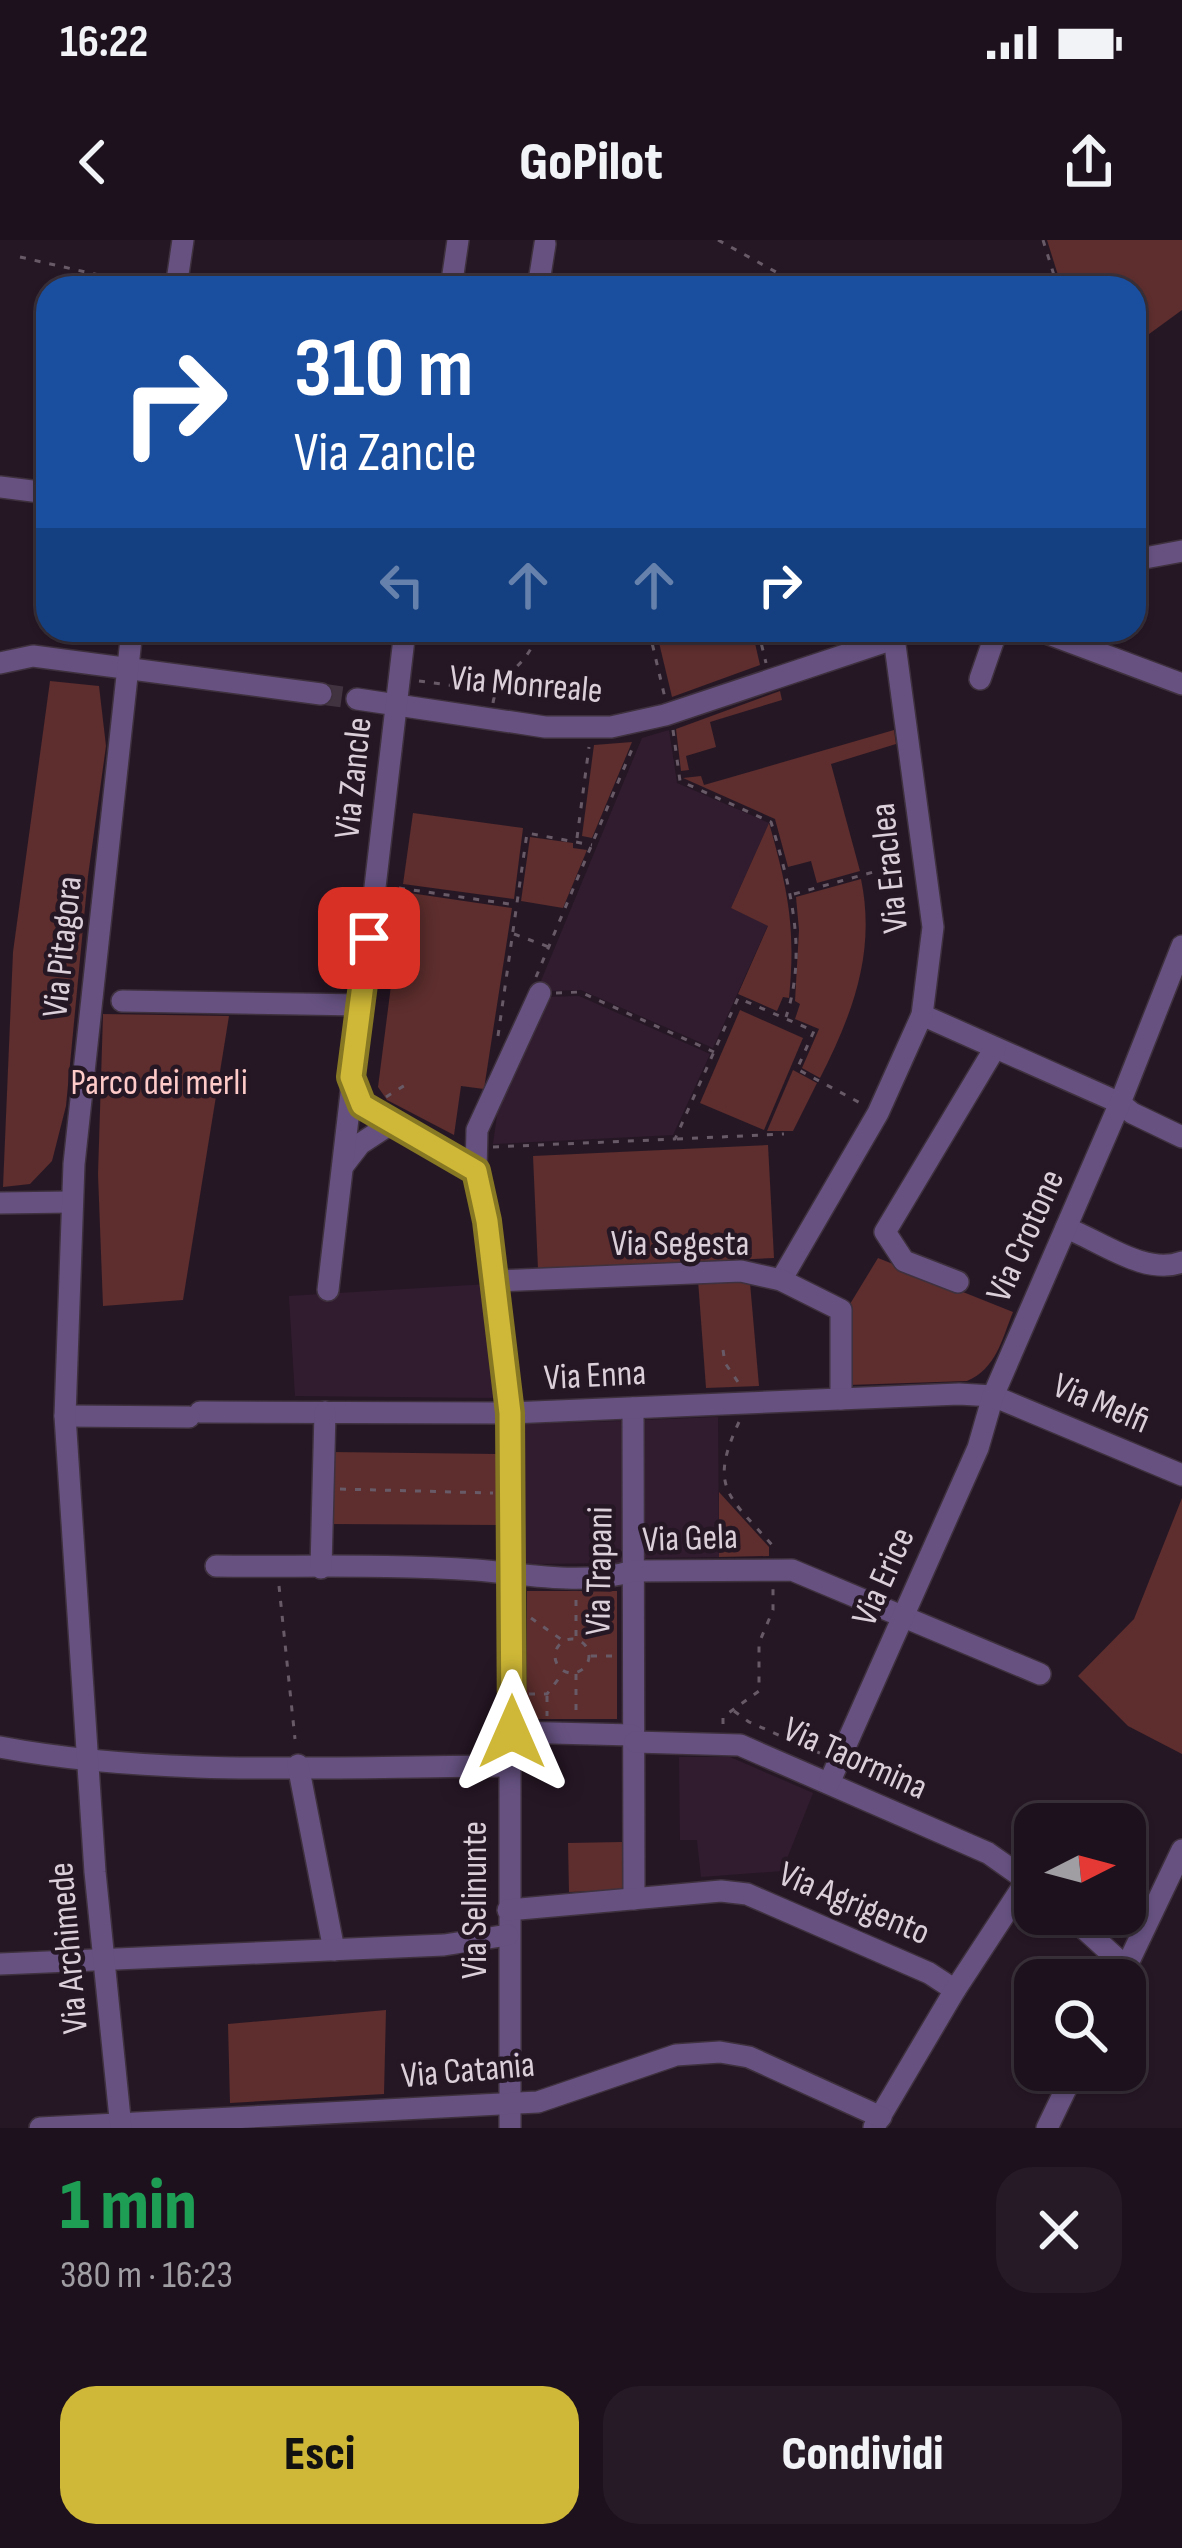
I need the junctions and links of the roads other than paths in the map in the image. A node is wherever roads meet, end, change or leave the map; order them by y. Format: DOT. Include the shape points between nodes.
graph roads {
  1 [pos="183,240"];
  2 [pos="458,240"];
  3 [pos="544,244"];
  4 [pos="173,276"];
  5 [pos="453,276"];
  6 [pos="540,276"];
  7 [pos="0,487"];
  8 [pos="36,492"];
  9 [pos="1182,551"];
  10 [pos="1146,558"];
  11 [pos="130,642"];
  12 [pos="403,642"];
  13 [pos="870,642"];
  14 [pos="897,642"];
  15 [pos="994,642"];
  16 [pos="1070,642"];
  17 [pos="0,663"];
  18 [pos="127,668"];
  19 [pos="980,679"];
  20 [pos="1182,684"];
  21 [pos="321,694"];
  22 [pos="357,699"];
  23 [pos="395,705"];
  24 [pos="1182,946"];
  25 [pos="540,993"];
  26 [pos="122,1001"];
  27 [pos="361,1005"];
  28 [pos="922,1015"];
  29 [pos="994,1048"];
  30 [pos="354,1091"];
  31 [pos="1120,1103"];
  32 [pos="392,1123"];
  33 [pos="1182,1137"];
  34 [pos="343,1166"];
  35 [pos="476,1171"];
  36 [pos="70,1202"];
  37 [pos="0,1203"];
  38 [pos="1066,1228"];
  39 [pos="1182,1262"];
  40 [pos="781,1280"];
  41 [pos="495,1281"];
  42 [pos="958,1282"];
  43 [pos="328,1290"];
  44 [pos="993,1396"];
  45 [pos="841,1399"];
  46 [pos="633,1408"];
  47 [pos="325,1412"];
  48 [pos="510,1413"];
  49 [pos="65,1416"];
  50 [pos="1182,1475"];
  51 [pos="216,1566"];
  52 [pos="321,1568"];
  53 [pos="633,1571"];
  54 [pos="509,1575"];
  55 [pos="903,1615"];
  56 [pos="1040,1674"];
  57 [pos="512,1732"];
  58 [pos="633,1738"];
  59 [pos="0,1747"];
  60 [pos="87,1762"];
  61 [pos="298,1765"];
  62 [pos="508,1766"];
  63 [pos="829,1783"];
  64 [pos="1182,1850"];
  65 [pos="1014,1871"];
  66 [pos="634,1899"];
  67 [pos="1014,1907"];
  68 [pos="508,1910"];
  69 [pos="508,1935"];
  70 [pos="1087,1935"];
  71 [pos="334,1950"];
  72 [pos="1109,1959"];
  73 [pos="1130,1959"];
  74 [pos="103,1960"];
  75 [pos="0,1964"];
  76 [pos="955,1990"];
  77 [pos="1066,2091"];
  78 [pos="510,2104"];
  79 [pos="877,2122"];
  80 [pos="120,2126"];
  81 [pos="40,2128"];
  82 [pos="510,2128"];
  83 [pos="1047,2128"];
  1 -- 4 [label="street"];
  2 -- 5 [label="street"];
  3 -- 6 [label="street"];
  7 -- 8 [label="street"];
  9 -- 10 [label="street"];
  11 -- 18 [label="street, Via Pitagora"];
  12 -- 23 [label="street, Via Zancle"];
  13 -- 23 [label="street, Via Monreale" via="611,727 545,727"];
  14 -- 28 [label="street, Via Eraclea" via="933,927"];
  15 -- 19 [label="street"];
  16 -- 20 [label="street"];
  17 -- 18 [label="street" via="33,656"];
  18 -- 21 [label="street"];
  18 -- 36 [label="street, Via Pitagora"];
  22 -- 23 [label="street, Via Monreale"];
  23 -- 27 [label="street, Via Zancle"];
  24 -- 31 [label="street, Via Crotone"];
  25 -- 35 [label="street, Via Selinunte" via="478,1130"];
  26 -- 27 [label="street"];
  27 -- 30 [label="street, Via Zancle"];
  28 -- 29 [label="street"];
  28 -- 40 [label="street, Via Eraclea" via="887,1094"];
  29 -- 31 [label="street"];
  29 -- 42 [label="street" via="885,1232 904,1261"];
  30 -- 32 [label="street"];
  30 -- 34 [label="street, Via Zancle"];
  31 -- 33 [label="street"];
  31 -- 38 [label="street, Via Crotone"];
  32 -- 34 [label="street"];
  32 -- 35 [label="street"];
  34 -- 43 [label="street, Via Zancle"];
  35 -- 41 [label="street, Via Selinunte"];
  36 -- 37 [label="street"];
  36 -- 49 [label="street, Via Pitagora"];
  38 -- 39 [label="street" via="1138,1260 1167,1268"];
  38 -- 44 [label="street, Via Crotone"];
  40 -- 41 [label="street, Via Segesta" via="741,1271"];
  40 -- 45 [label="street, Via Segesta" via="841,1310"];
  41 -- 48 [label="street, Via Selinunte"];
  44 -- 45 [label="street, Via Enna"];
  44 -- 50 [label="street, Via Melfi"];
  44 -- 55 [label="street, Via Erice"];
  45 -- 46 [label="street, Via Enna"];
  46 -- 48 [label="street, Via Enna"];
  46 -- 53 [label="street, Via Trapani"];
  47 -- 48 [label="street, Via Enna"];
  47 -- 49 [label="street, Via Enna"];
  47 -- 52 [label="street"];
  48 -- 54 [label="street, Via Selinunte"];
  49 -- 60 [label="street, Via Pitagora"];
  51 -- 52 [label="street, Via Gela"];
  52 -- 54 [label="street, Via Gela"];
  53 -- 54 [label="street, Via Gela"];
  53 -- 55 [label="street, Via Gela" via="792,1570"];
  53 -- 58 [label="street, Via Trapani"];
  54 -- 57 [label="street, Via Selinunte"];
  55 -- 56 [label="street, Via Gela"];
  55 -- 63 [label="street, Via Erice"];
  57 -- 58 [label="street"];
  57 -- 62 [label="street, Via Selinunte"];
  58 -- 63 [label="street, Via Taormina" via="740,1745"];
  58 -- 66 [label="street, Via Trapani"];
  59 -- 60 [label="street"];
  60 -- 61 [label="street"];
  60 -- 74 [label="street, Via Archimede"];
  61 -- 62 [label="street"];
  61 -- 71 [label="street"];
  62 -- 68 [label="street, Via Selinunte"];
  63 -- 65 [label="street, Via Taormina"];
  64 -- 73 [label="street"];
  66 -- 68 [label="street, Via Agrigento"];
  66 -- 76 [label="street, Via Agrigento" via="747,1894"];
  67 -- 76 [label="street"];
  68 -- 69 [label="street, Via Selinunte"];
  69 -- 71 [label="street"];
  69 -- 78 [label="street, Via Selinunte"];
  70 -- 72 [label="street"];
  71 -- 74 [label="street"];
  74 -- 75 [label="street"];
  74 -- 80 [label="street, Via Archimede"];
  76 -- 79 [label="street"];
  77 -- 83 [label="street"];
  78 -- 79 [label="street, Via Catania" via="538,2102 676,2055 720,2052 749,2057"];
  78 -- 80 [label="street, Via Catania"];
  78 -- 82 [label="street, Via Selinunte"];
  80 -- 81 [label="street, Via Catania"];
}
